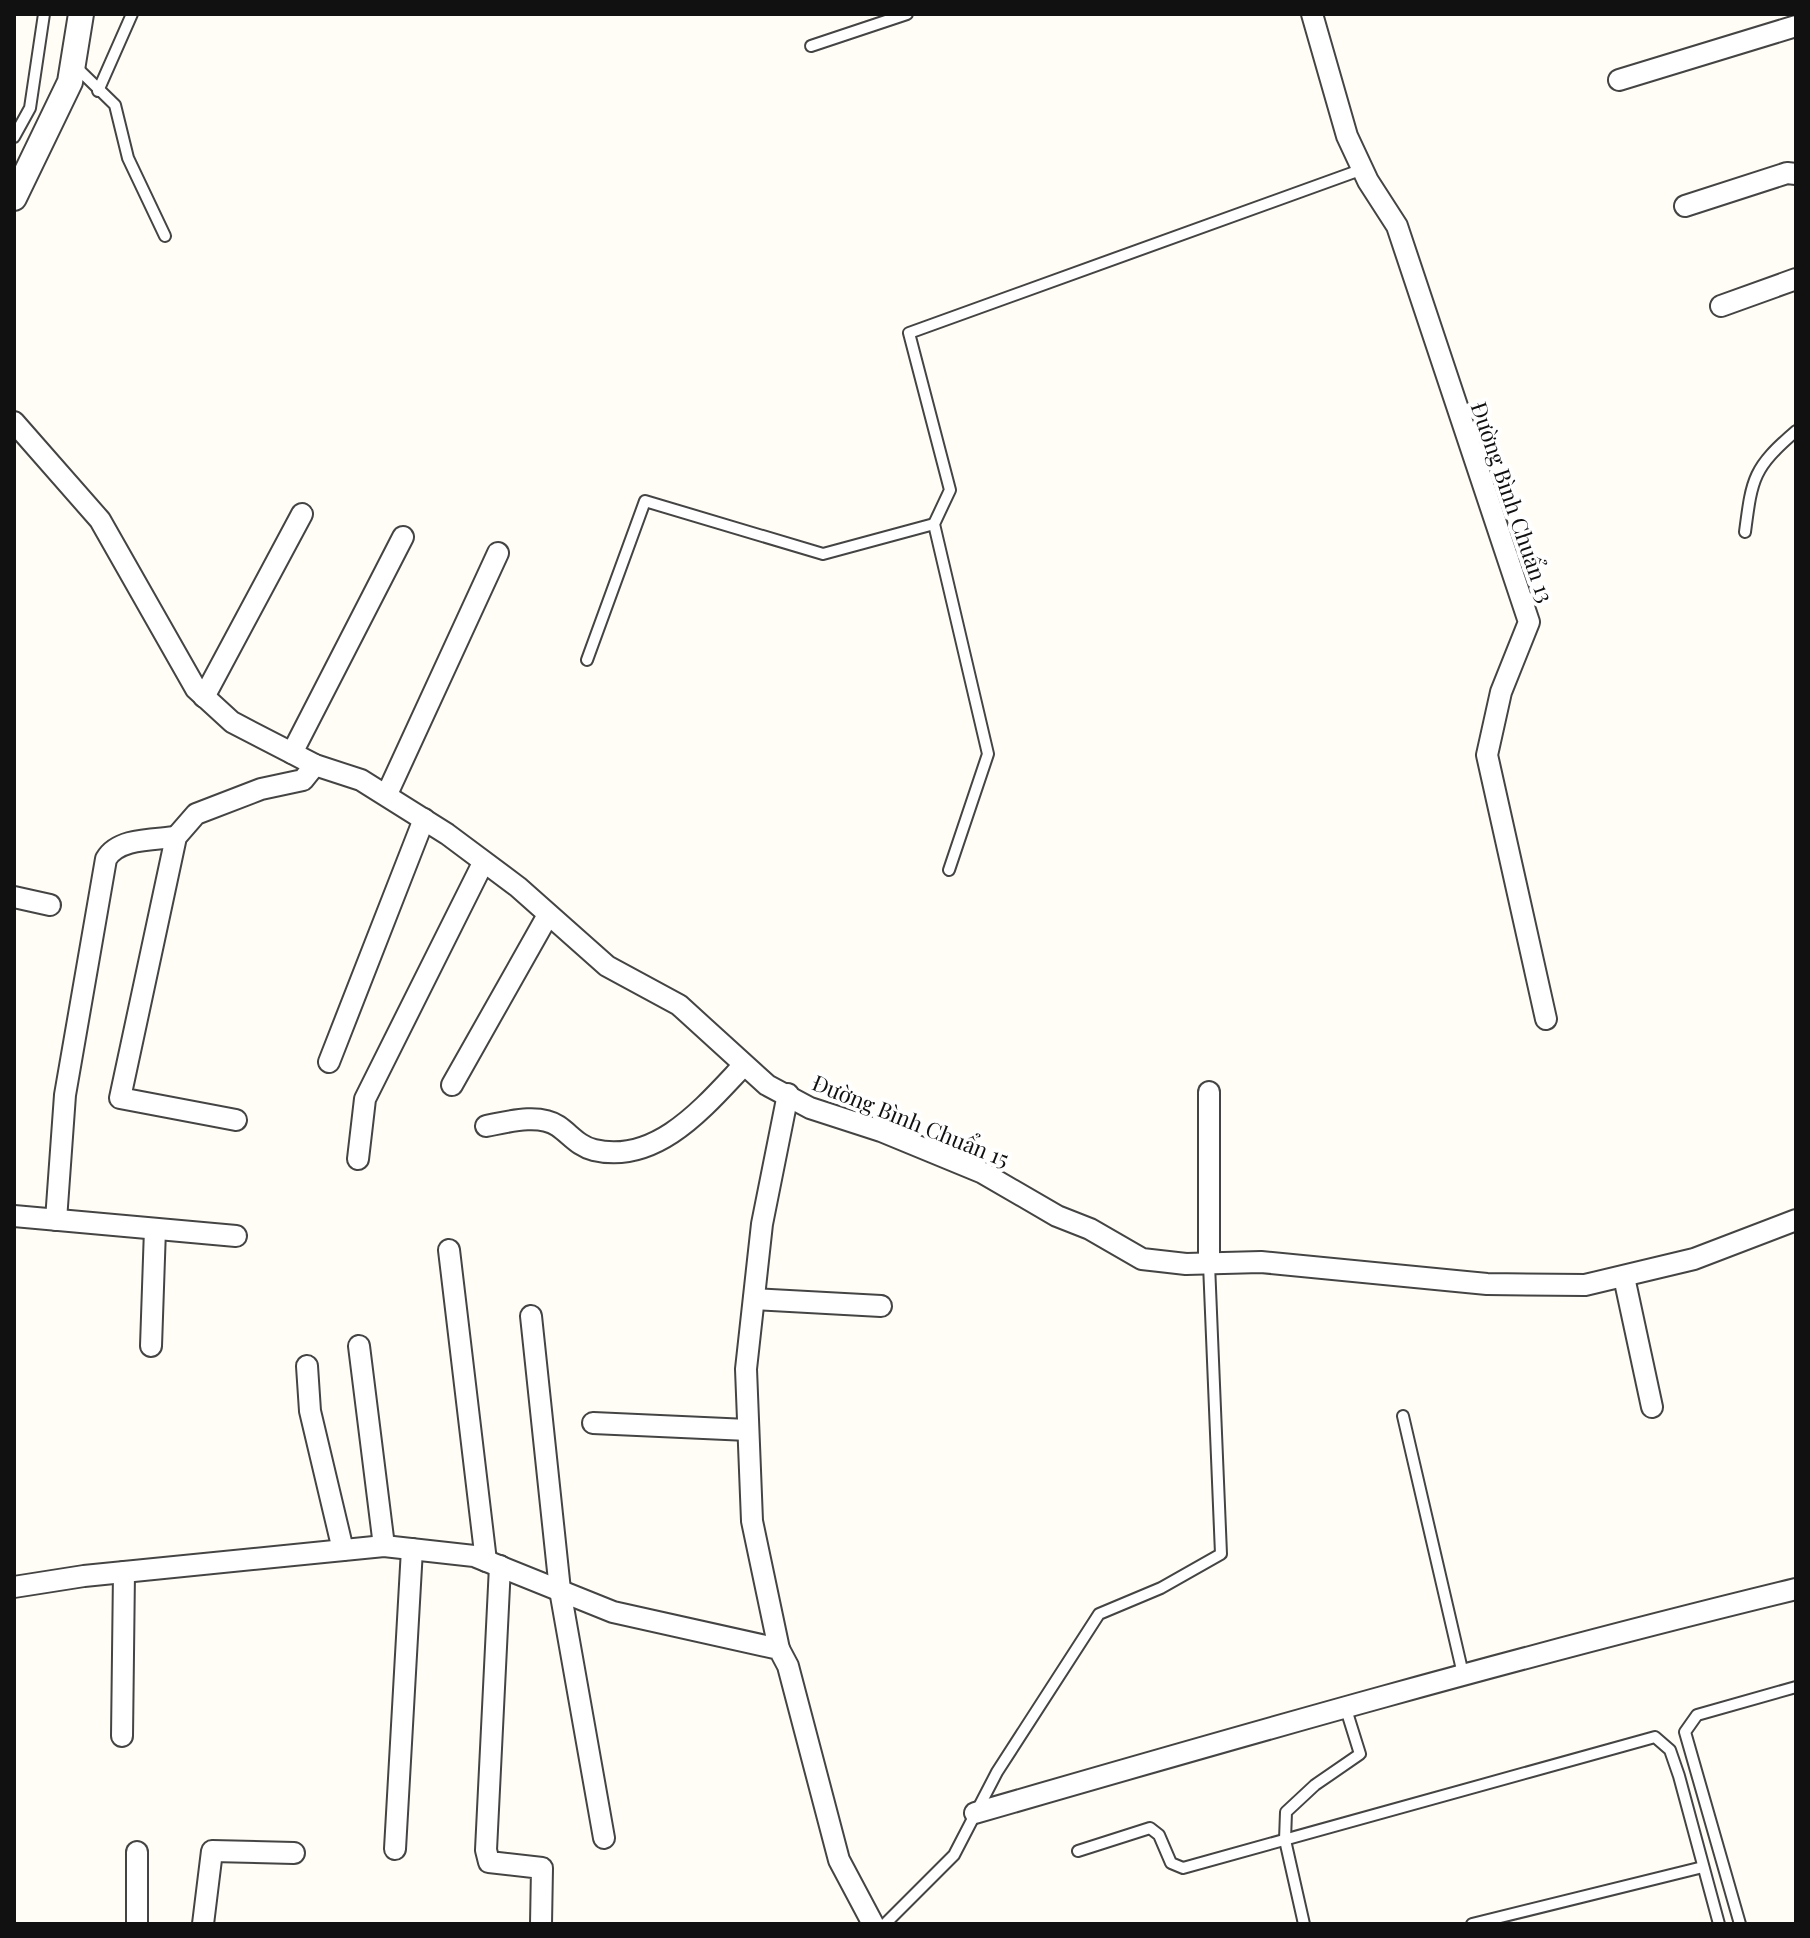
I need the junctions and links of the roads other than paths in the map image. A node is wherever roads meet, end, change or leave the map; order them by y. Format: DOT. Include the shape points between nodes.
graph roads {
  1 [pos="44,14"];
  2 [pos="81,14"];
  3 [pos="132,14"];
  4 [pos="907,14"];
  5 [pos="1312,14"];
  6 [pos="1796,26"];
  7 [pos="811,46"];
  8 [pos="73,64"];
  9 [pos="1619,80"];
  10 [pos="98,91"];
  11 [pos="14,137"];
  12 [pos="1363,169"];
  13 [pos="1796,174"];
  14 [pos="14,198"];
  15 [pos="1685,206"];
  16 [pos="165,236"];
  17 [pos="1796,279"];
  18 [pos="1721,306"];
  19 [pos="14,422"];
  20 [pos="1796,431"];
  21 [pos="302,514"];
  22 [pos="934,524"];
  23 [pos="1745,532"];
  24 [pos="403,537"];
  25 [pos="498,553"];
  26 [pos="587,660"];
  27 [pos="204,697"];
  28 [pos="292,753"];
  29 [pos="315,765"];
  30 [pos="387,794"];
  31 [pos="424,819"];
  32 [pos="176,837"];
  33 [pos="483,863"];
  34 [pos="949,870"];
  35 [pos="14,897"];
  36 [pos="50,905"];
  37 [pos="548,915"];
  38 [pos="1546,1019"];
  39 [pos="329,1062"];
  40 [pos="743,1066"];
  41 [pos="452,1085"];
  42 [pos="1209,1092"];
  43 [pos="788,1094"];
  44 [pos="236,1120"];
  45 [pos="486,1126"];
  46 [pos="358,1159"];
  47 [pos="14,1216"];
  48 [pos="56,1220"];
  49 [pos="1796,1220"];
  50 [pos="155,1229"];
  51 [pos="236,1236"];
  52 [pos="449,1250"];
  53 [pos="1209,1264"];
  54 [pos="1624,1277"];
  55 [pos="754,1299"];
  56 [pos="881,1306"];
  57 [pos="531,1316"];
  58 [pos="151,1346"];
  59 [pos="359,1346"];
  60 [pos="307,1366"];
  61 [pos="1652,1407"];
  62 [pos="1403,1416"];
  63 [pos="593,1423"];
  64 [pos="748,1430"];
  65 [pos="384,1546"];
  66 [pos="412,1549"];
  67 [pos="343,1550"];
  68 [pos="493,1564"];
  69 [pos="124,1572"];
  70 [pos="14,1587"];
  71 [pos="1796,1589"];
  72 [pos="560,1590"];
  73 [pos="779,1649"];
  74 [pos="1463,1674"];
  75 [pos="1796,1687"];
  76 [pos="1345,1706"];
  77 [pos="122,1736"];
  78 [pos="975,1813"];
  79 [pos="604,1838"];
  80 [pos="1285,1840"];
  81 [pos="395,1849"];
  82 [pos="1078,1851"];
  83 [pos="137,1852"];
  84 [pos="294,1853"];
  85 [pos="1703,1867"];
  86 [pos="137,1924"];
  87 [pos="203,1924"];
  88 [pos="541,1924"];
  89 [pos="873,1924"];
  90 [pos="885,1924"];
  91 [pos="1304,1924"];
  92 [pos="1472,1924"];
  93 [pos="1719,1924"];
  94 [pos="1740,1924"];
  1 -- 11 [label="lane" via="30,108"];
  2 -- 8 [label="street"];
  3 -- 10 [label="lane"];
  4 -- 7 [label="lane"];
  5 -- 12 [label="street, Đường Bình Chuẩn 13" via="1347,136"];
  6 -- 9 [label="street"];
  8 -- 10 [label="lane"];
  8 -- 14 [label="street" via="70,82"];
  10 -- 16 [label="lane" via="115,105 128,158"];
  12 -- 22 [label="lane" via="909,333 950,490"];
  12 -- 38 [label="street, Đường Bình Chuẩn 13" via="1397,226 1529,622 1501,692 1487,755"];
  13 -- 15 [label="street"];
  17 -- 18 [label="street"];
  19 -- 27 [label="street, Đường Bình Chuẩn 15" via="100,520"];
  20 -- 23 [label="lane" via="1752,481"];
  21 -- 27 [label="street"];
  22 -- 26 [label="lane" via="823,554 645,501"];
  22 -- 34 [label="lane" via="988,754"];
  24 -- 28 [label="street"];
  25 -- 30 [label="street"];
  27 -- 28 [label="street, Đường Bình Chuẩn 15" via="232,722"];
  28 -- 29 [label="street, Đường Bình Chuẩn 15"];
  29 -- 30 [label="street, Đường Bình Chuẩn 15"];
  29 -- 32 [label="street" via="303,780 261,789 196,814"];
  30 -- 31 [label="street, Đường Bình Chuẩn 15"];
  31 -- 33 [label="street, Đường Bình Chuẩn 15"];
  31 -- 39 [label="street"];
  32 -- 44 [label="street" via="120,1098"];
  32 -- 48 [label="street" via="126,844 111,849 106,859 65,1095"];
  33 -- 37 [label="street, Đường Bình Chuẩn 15"];
  33 -- 46 [label="street" via="365,1099"];
  35 -- 36 [label="street"];
  37 -- 40 [label="street, Đường Bình Chuẩn 15" via="607,966 679,1005"];
  37 -- 41 [label="street"];
  40 -- 43 [label="street, Đường Bình Chuẩn 15"];
  40 -- 45 [label="street" via="689,1122 664,1139 630,1149 596,1151 556,1124 525,1119"];
  42 -- 53 [label="street"];
  43 -- 53 [label="street, Đường Bình Chuẩn 15" via="810,1108 983,1173 1142,1259"];
  43 -- 55 [label="street" via="762,1224"];
  47 -- 48 [label="street"];
  48 -- 50 [label="street"];
  49 -- 54 [label="street, Đường Bình Chuẩn 15" via="1704,1255"];
  50 -- 51 [label="street"];
  50 -- 58 [label="street"];
  52 -- 68 [label="street"];
  53 -- 54 [label="street, Đường Bình Chuẩn 15" via="1261,1262 1487,1284 1585,1285"];
  53 -- 78 [label="lane" via="1221,1554 1161,1588 1099,1614"];
  54 -- 61 [label="street"];
  55 -- 56 [label="street"];
  55 -- 64 [label="street" via="746,1369"];
  57 -- 72 [label="street"];
  59 -- 65 [label="street"];
  60 -- 67 [label="street" via="310,1411"];
  62 -- 74 [label="lane"];
  63 -- 64 [label="street"];
  64 -- 73 [label="street" via="752,1521"];
  65 -- 66 [label="street"];
  65 -- 67 [label="street"];
  66 -- 68 [label="street" via="474,1556"];
  66 -- 81 [label="street"];
  67 -- 69 [label="street"];
  68 -- 72 [label="street"];
  68 -- 88 [label="street" via="486,1850 489,1862 542,1868"];
  69 -- 70 [label="street"];
  69 -- 77 [label="street"];
  71 -- 74 [label="street"];
  72 -- 73 [label="street" via="613,1612"];
  72 -- 79 [label="street"];
  73 -- 89 [label="street" via="788,1666 839,1860"];
  74 -- 76 [label="street"];
  75 -- 94 [label="lane" via="1697,1715 1685,1732"];
  76 -- 78 [label="street"];
  76 -- 80 [label="lane" via="1360,1754 1286,1812"];
  78 -- 90 [label="lane" via="954,1855"];
  80 -- 82 [label="lane" via="1183,1868 1171,1863 1159,1835 1150,1828"];
  80 -- 85 [label="lane" via="1655,1737 1670,1750"];
  80 -- 91 [label="lane"];
  83 -- 86 [label="street"];
  84 -- 87 [label="street" via="212,1851"];
  85 -- 92 [label="lane"];
  85 -- 93 [label="lane"];
}
